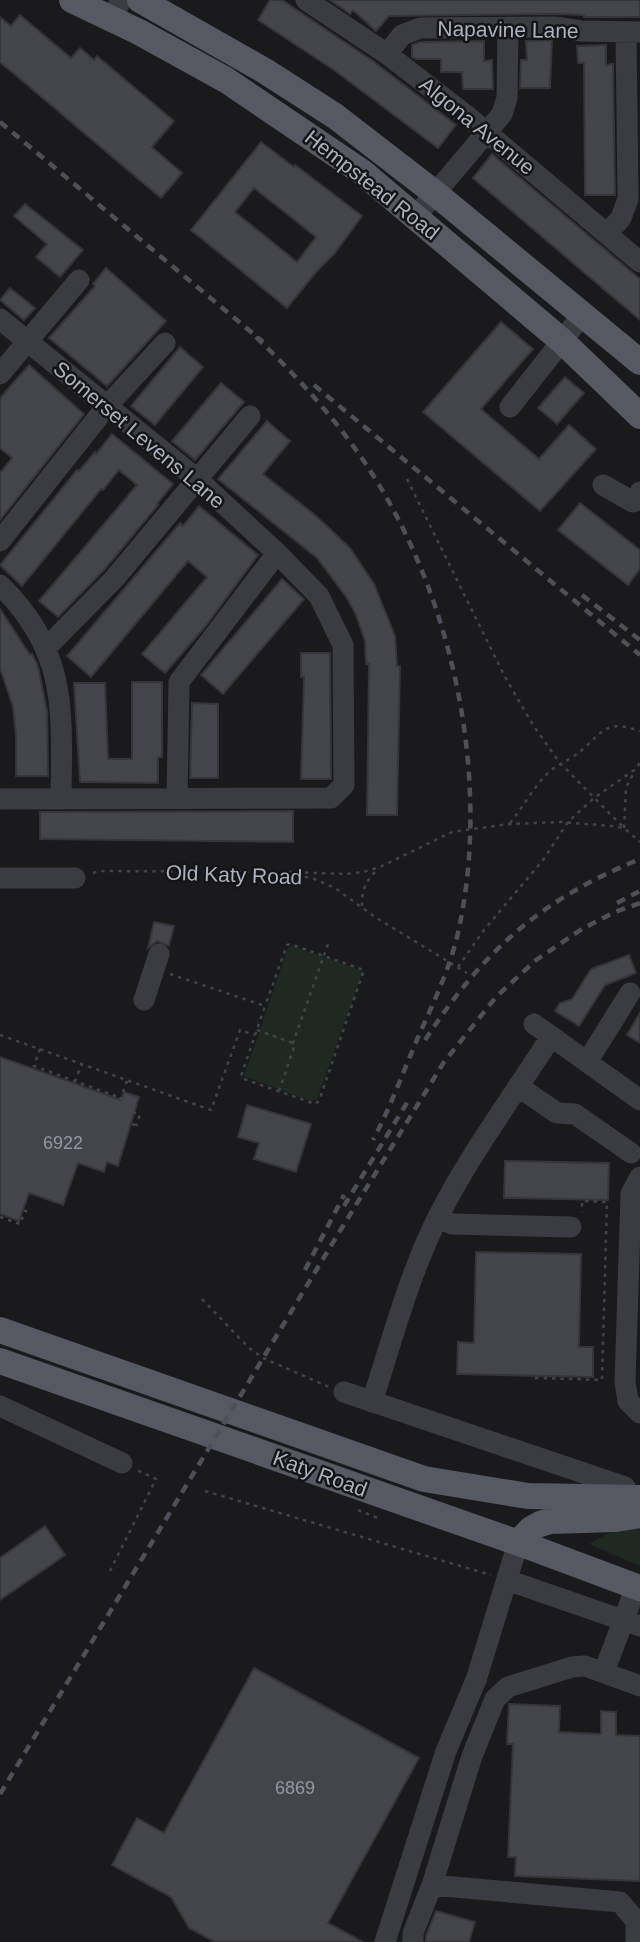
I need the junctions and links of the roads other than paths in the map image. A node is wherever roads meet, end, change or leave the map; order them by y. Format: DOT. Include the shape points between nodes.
graph roads {
  1 [pos="72,0"];
  2 [pos="140,0"];
  3 [pos="306,0"];
  4 [pos="116,9"];
  5 [pos="508,27"];
  6 [pos="633,32"];
  7 [pos="387,54"];
  8 [pos="485,133"];
  9 [pos="436,194"];
  10 [pos="415,216"];
  11 [pos="607,234"];
  12 [pos="640,262"];
  13 [pos="79,279"];
  14 [pos="583,314"];
  15 [pos="0,319"];
  16 [pos="27,341"];
  17 [pos="562,341"];
  18 [pos="165,343"];
  19 [pos="640,362"];
  20 [pos="0,374"];
  21 [pos="107,406"];
  22 [pos="510,407"];
  23 [pos="250,416"];
  24 [pos="640,416"];
  25 [pos="198,480"];
  26 [pos="603,485"];
  27 [pos="640,492"];
  28 [pos="0,541"];
  29 [pos="277,553"];
  30 [pos="0,585"];
  31 [pos="46,648"];
  32 [pos="177,798"];
  33 [pos="0,799"];
  34 [pos="61,799"];
  35 [pos="0,878"];
  36 [pos="75,878"];
  37 [pos="160,962"];
  38 [pos="630,993"];
  39 [pos="144,1000"];
  40 [pos="587,1062"];
  41 [pos="519,1087"];
  42 [pos="640,1100"];
  43 [pos="631,1153"];
  44 [pos="640,1178"];
  45 [pos="438,1217"];
  46 [pos="576,1222"];
  47 [pos="0,1330"];
  48 [pos="0,1361"];
  49 [pos="344,1392"];
  50 [pos="372,1402"];
  51 [pos="0,1406"];
  52 [pos="640,1413"];
  53 [pos="122,1463"];
  54 [pos="461,1486"];
  55 [pos="635,1488"];
  56 [pos="640,1515"];
  57 [pos="518,1543"];
  58 [pos="507,1580"];
  59 [pos="638,1588"];
  60 [pos="632,1624"];
  61 [pos="604,1672"];
  62 [pos="640,1686"];
  63 [pos="432,1885"];
  64 [pos="385,1942"];
  65 [pos="413,1942"];
  66 [pos="636,1942"];
  1 -- 4 [label="main road, Hempstead Road"];
  2 -- 9 [label="main road, Hempstead Road" via="335,116"];
  3 -- 7 [label="street, Algona Avenue"];
  4 -- 10 [label="main road, Hempstead Road" via="139,32 247,94 362,172"];
  5 -- 6 [label="street, Napavine Lane"];
  5 -- 7 [label="street, Napavine Lane" via="420,28 402,35"];
  5 -- 8 [label="street" via="507,98 502,114"];
  6 -- 11 [label="street" via="628,199 621,218"];
  7 -- 8 [label="street, Algona Avenue"];
  8 -- 9 [label="street"];
  8 -- 11 [label="street, Algona Avenue"];
  9 -- 10 [label="street"];
  9 -- 14 [label="main road, Hempstead Road"];
  10 -- 17 [label="main road, Hempstead Road"];
  11 -- 12 [label="street, Algona Avenue"];
  13 -- 16 [label="street"];
  14 -- 17 [label="street"];
  14 -- 19 [label="main road, Hempstead Road"];
  15 -- 16 [label="street, Somerset Levens Lane"];
  16 -- 20 [label="street"];
  16 -- 21 [label="street, Somerset Levens Lane"];
  17 -- 22 [label="street"];
  17 -- 24 [label="main road, Hempstead Road"];
  18 -- 21 [label="street"];
  21 -- 25 [label="street, Somerset Levens Lane"];
  21 -- 28 [label="street"];
  23 -- 25 [label="street"];
  25 -- 29 [label="street, Somerset Levens Lane"];
  25 -- 31 [label="street" via="114,579"];
  26 -- 27 [label="street" via="632,502"];
  29 -- 32 [label="street" via="179,682"];
  29 -- 32 [label="street, Somerset Levens Lane" via="319,596 344,645 344,785 331,798"];
  30 -- 31 [label="street" via="32,620"];
  31 -- 34 [label="street" via="60,708"];
  32 -- 34 [label="street, Somerset Levens Lane"];
  33 -- 34 [label="street, Somerset Levens Lane"];
  35 -- 36 [label="street"];
  37 -- 39 [label="street"];
  38 -- 40 [label="street"];
  40 -- 41 [label="street" via="543,1030"];
  40 -- 42 [label="street"];
  41 -- 43 [label="street" via="557,1112 575,1114"];
  41 -- 45 [label="street"];
  44 -- 52 [label="street" via="631,1194 625,1382 628,1401"];
  45 -- 46 [label="street" via="452,1224"];
  45 -- 50 [label="street" via="420,1257"];
  47 -- 54 [label="main road, Katy Road" via="424,1479"];
  48 -- 57 [label="main road, Katy Road"];
  49 -- 50 [label="street"];
  50 -- 55 [label="street"];
  51 -- 53 [label="street"];
  54 -- 55 [label="main road, Katy Road" via="528,1496 592,1498"];
  54 -- 57 [label="main road" via="512,1511 521,1525"];
  56 -- 57 [label="main road" via="551,1521 531,1529"];
  57 -- 58 [label="street"];
  57 -- 59 [label="main road, Katy Road"];
  58 -- 60 [label="street"];
  58 -- 64 [label="street"];
  59 -- 60 [label="street"];
  60 -- 61 [label="street"];
  61 -- 62 [label="street"];
  61 -- 63 [label="street" via="572,1667 508,1687 495,1699"];
  63 -- 65 [label="street"];
  63 -- 66 [label="street" via="620,1902 636,1921"];
}
